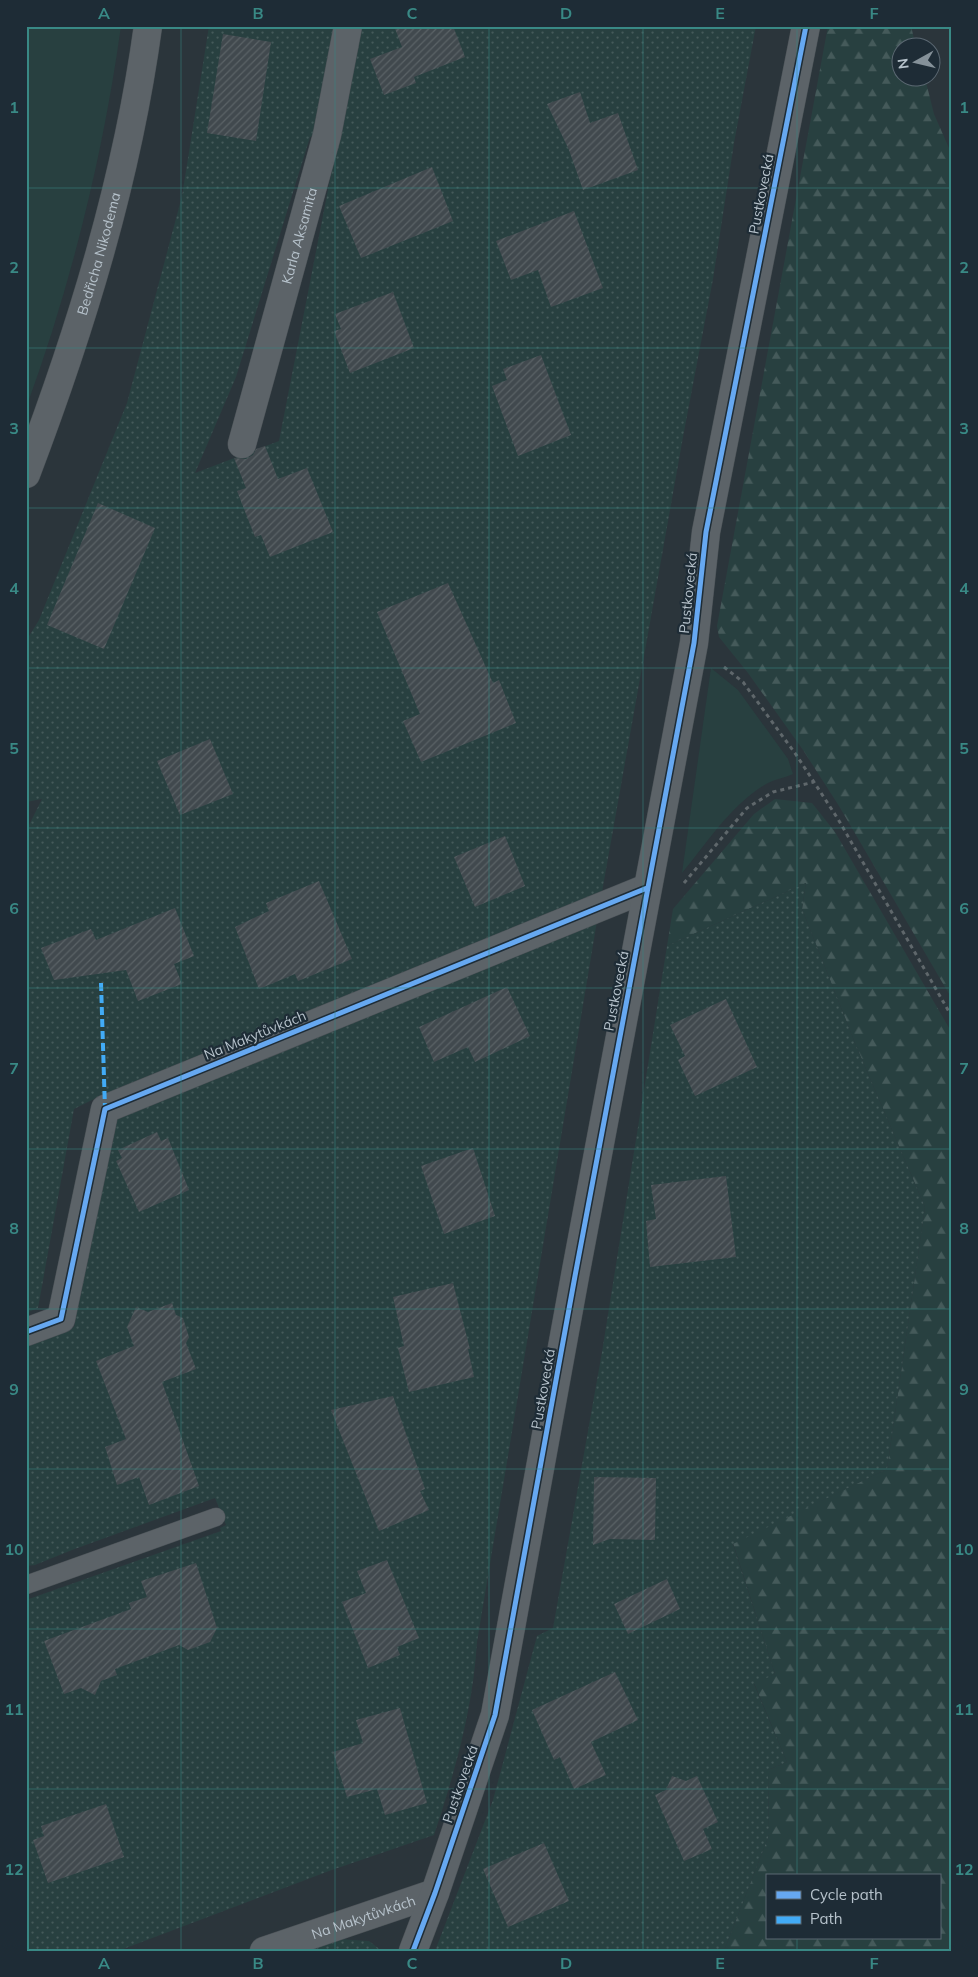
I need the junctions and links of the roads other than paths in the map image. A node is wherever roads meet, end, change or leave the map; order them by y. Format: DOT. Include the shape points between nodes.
graph roads {
  1 [pos="148,26"];
  2 [pos="348,26"];
  3 [pos="806,26"];
  4 [pos="242,444"];
  5 [pos="26,474"];
  6 [pos="647,888"];
  7 [pos="26,1332"];
  8 [pos="216,1516"];
  9 [pos="26,1585"];
  10 [pos="436,1893"];
  11 [pos="264,1951"];
  12 [pos="413,1951"];
  1 -- 5 [label="street, Bedřicha Nikodema" via="115,197 87,298"];
  2 -- 4 [label="street, Karla Aksamita" via="327,135"];
  3 -- 6 [label="street, Pustkovecká" via="706,532 694,643"];
  6 -- 7 [label="street, Na Makytůvkách" via="105,1108 61,1319"];
  6 -- 10 [label="street, Pustkovecká" via="495,1715"];
  8 -- 9 [label="lane"];
  10 -- 11 [label="street, Na Makytůvkách"];
  10 -- 12 [label="street, Pustkovecká"];
}
